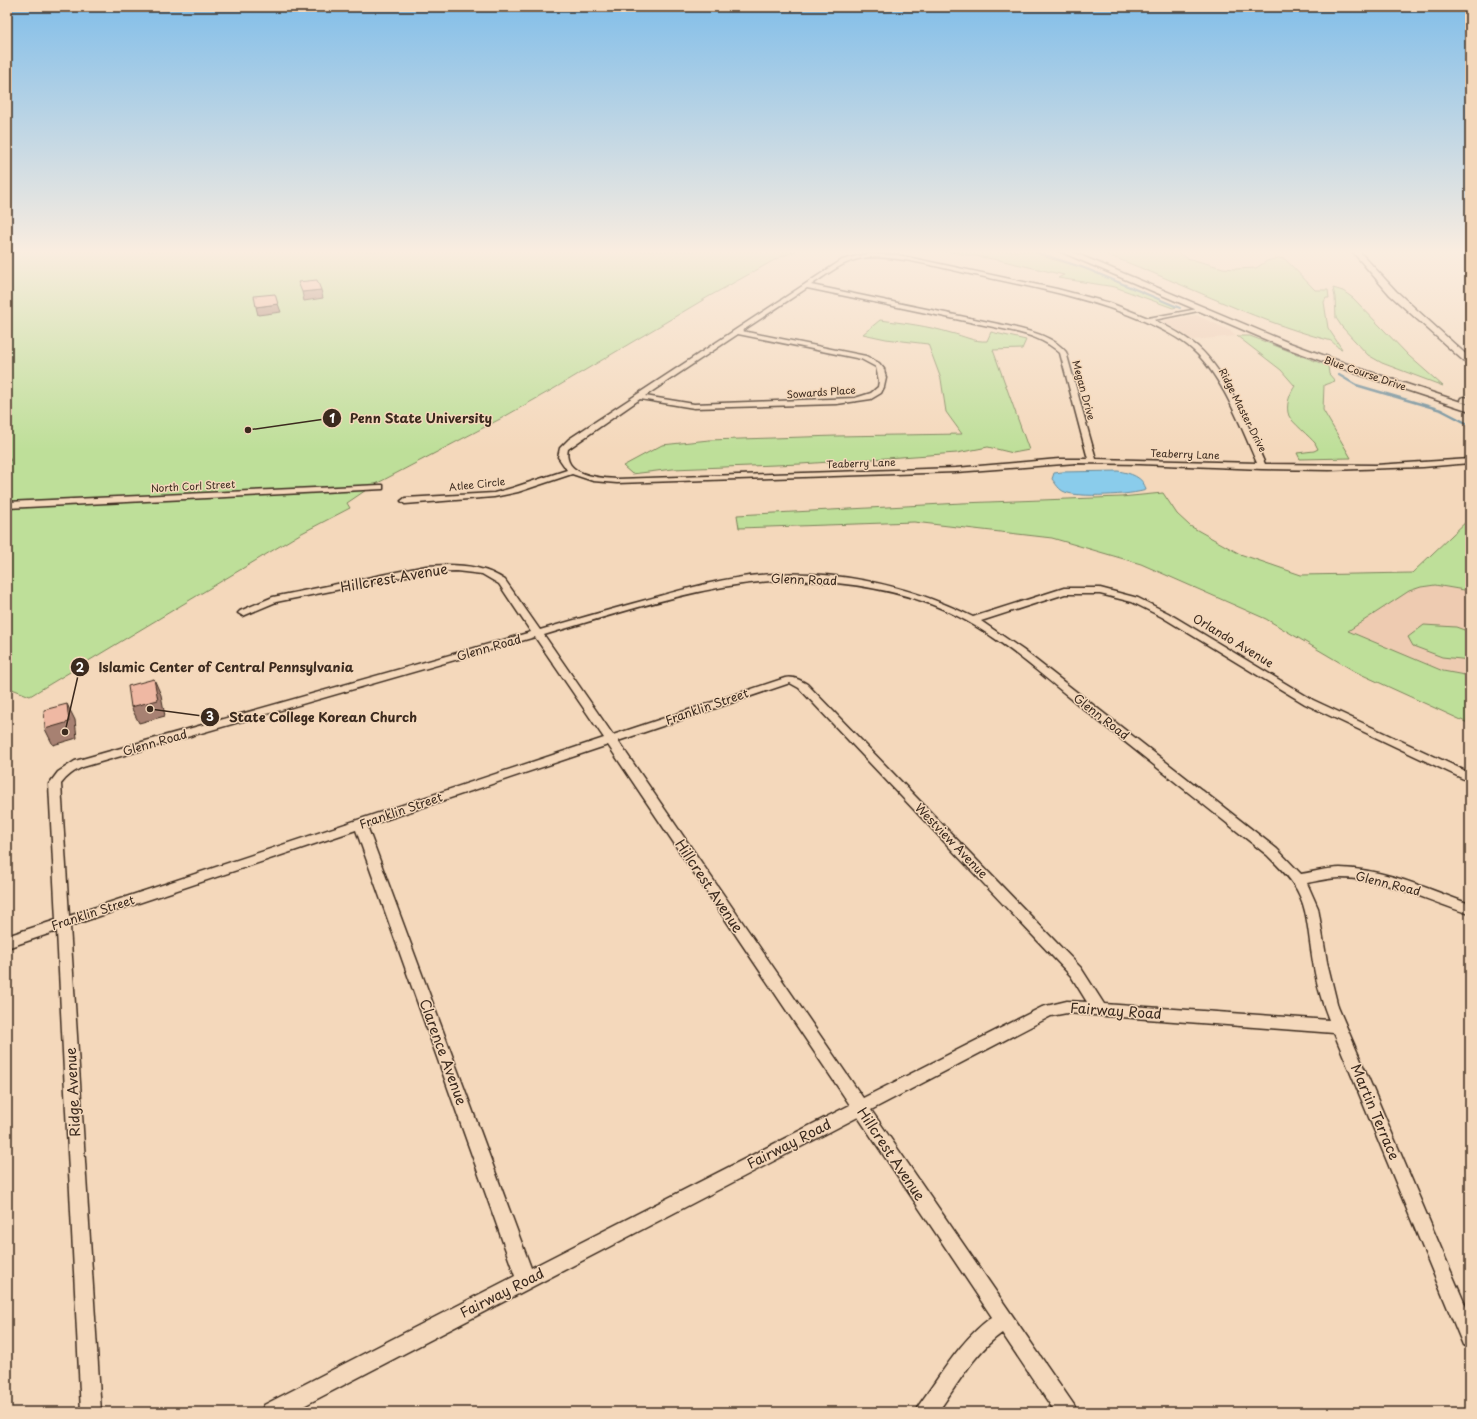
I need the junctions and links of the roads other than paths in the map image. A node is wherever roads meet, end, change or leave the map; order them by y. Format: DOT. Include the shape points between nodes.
graph roads {
  1 [pos="759,317"];
  2 [pos="958,317"];
  3 [pos="1139,317"];
  4 [pos="1160,317"];
  5 [pos="1220,317"];
  6 [pos="1235,317"];
  7 [pos="1420,317"];
  8 [pos="1146,320"];
  9 [pos="737,332"];
  10 [pos="1470,362"];
  11 [pos="639,397"];
  12 [pos="1468,401"];
  13 [pos="1470,408"];
  14 [pos="1093,461"];
  15 [pos="1470,461"];
  16 [pos="1262,467"];
  17 [pos="572,471"];
  18 [pos="380,487"];
  19 [pos="405,501"];
  20 [pos="7,505"];
  21 [pos="243,613"];
  22 [pos="973,620"];
  23 [pos="539,634"];
  24 [pos="794,681"];
  25 [pos="610,740"];
  26 [pos="62,774"];
  27 [pos="1470,778"];
  28 [pos="360,825"];
  29 [pos="1297,880"];
  30 [pos="1470,909"];
  31 [pos="63,923"];
  32 [pos="7,942"];
  33 [pos="1100,1010"];
  34 [pos="1339,1027"];
  35 [pos="860,1107"];
  36 [pos="526,1280"];
  37 [pos="1004,1320"];
  38 [pos="1470,1338"];
  39 [pos="91,1412"];
  40 [pos="271,1412"];
  41 [pos="926,1412"];
  42 [pos="1067,1412"];
  1 -- 9 [label="street"];
  2 -- 14 [label="street, Megan Drive" via="1033,335 1058,346 1063,352"];
  3 -- 8 [label="street, Ridge Master Drive"];
  4 -- 8 [label="street"];
  5 -- 13 [label="main road, Blue Course Drive" via="1320,358"];
  6 -- 12 [label="main road, Blue Course Drive" via="1353,363"];
  7 -- 10 [label="street"];
  8 -- 16 [label="street, Ridge Master Drive" via="1186,342 1208,362"];
  9 -- 11 [label="street"];
  9 -- 11 [label="street, Sowards Place" via="868,359 881,369 882,385 880,390 868,397 837,402 700,406"];
  11 -- 17 [label="street" via="564,448 562,457"];
  14 -- 16 [label="street, Teaberry Lane"];
  14 -- 17 [label="street, Teaberry Lane" via="1036,462 959,470 617,482 589,478"];
  15 -- 16 [label="street, Teaberry Lane" via="1386,467"];
  17 -- 19 [label="street, Atlee Circle" via="494,495"];
  18 -- 20 [label="street, North Corl Street"];
  21 -- 23 [label="street, Hillcrest Avenue" via="273,600 426,569 459,568 496,577"];
  22 -- 23 [label="street, Glenn Road" via="920,598 868,584 826,579 760,578 690,590"];
  22 -- 27 [label="street, Orlando Avenue" via="1064,591 1100,591 1135,600 1165,615 1309,702"];
  22 -- 29 [label="street, Glenn Road" via="1019,652 1272,852"];
  23 -- 25 [label="street, Hillcrest Avenue"];
  23 -- 26 [label="street, Glenn Road" via="79,764"];
  24 -- 25 [label="street, Franklin Street" via="782,682"];
  24 -- 33 [label="street, Westview Avenue" via="802,686 1076,972"];
  25 -- 28 [label="street, Franklin Street"];
  25 -- 35 [label="street, Hillcrest Avenue"];
  26 -- 31 [label="street, Ridge Avenue" via="55,784"];
  28 -- 31 [label="street, Franklin Street"];
  28 -- 36 [label="street, Clarence Avenue"];
  29 -- 30 [label="street, Glenn Road" via="1339,873 1357,875 1379,879"];
  29 -- 34 [label="street, Martin Terrace" via="1310,905 1330,1007"];
  31 -- 32 [label="street, Franklin Street"];
  31 -- 39 [label="street, Ridge Avenue"];
  33 -- 34 [label="street, Fairway Road"];
  33 -- 35 [label="street, Fairway Road" via="1069,1006 1047,1011"];
  34 -- 38 [label="street, Martin Terrace"];
  35 -- 36 [label="street, Fairway Road"];
  35 -- 37 [label="street, Hillcrest Avenue"];
  36 -- 40 [label="street, Fairway Road"];
  37 -- 41 [label="street" via="984,1334 974,1345"];
  37 -- 42 [label="street, Hillcrest Avenue"];
}
